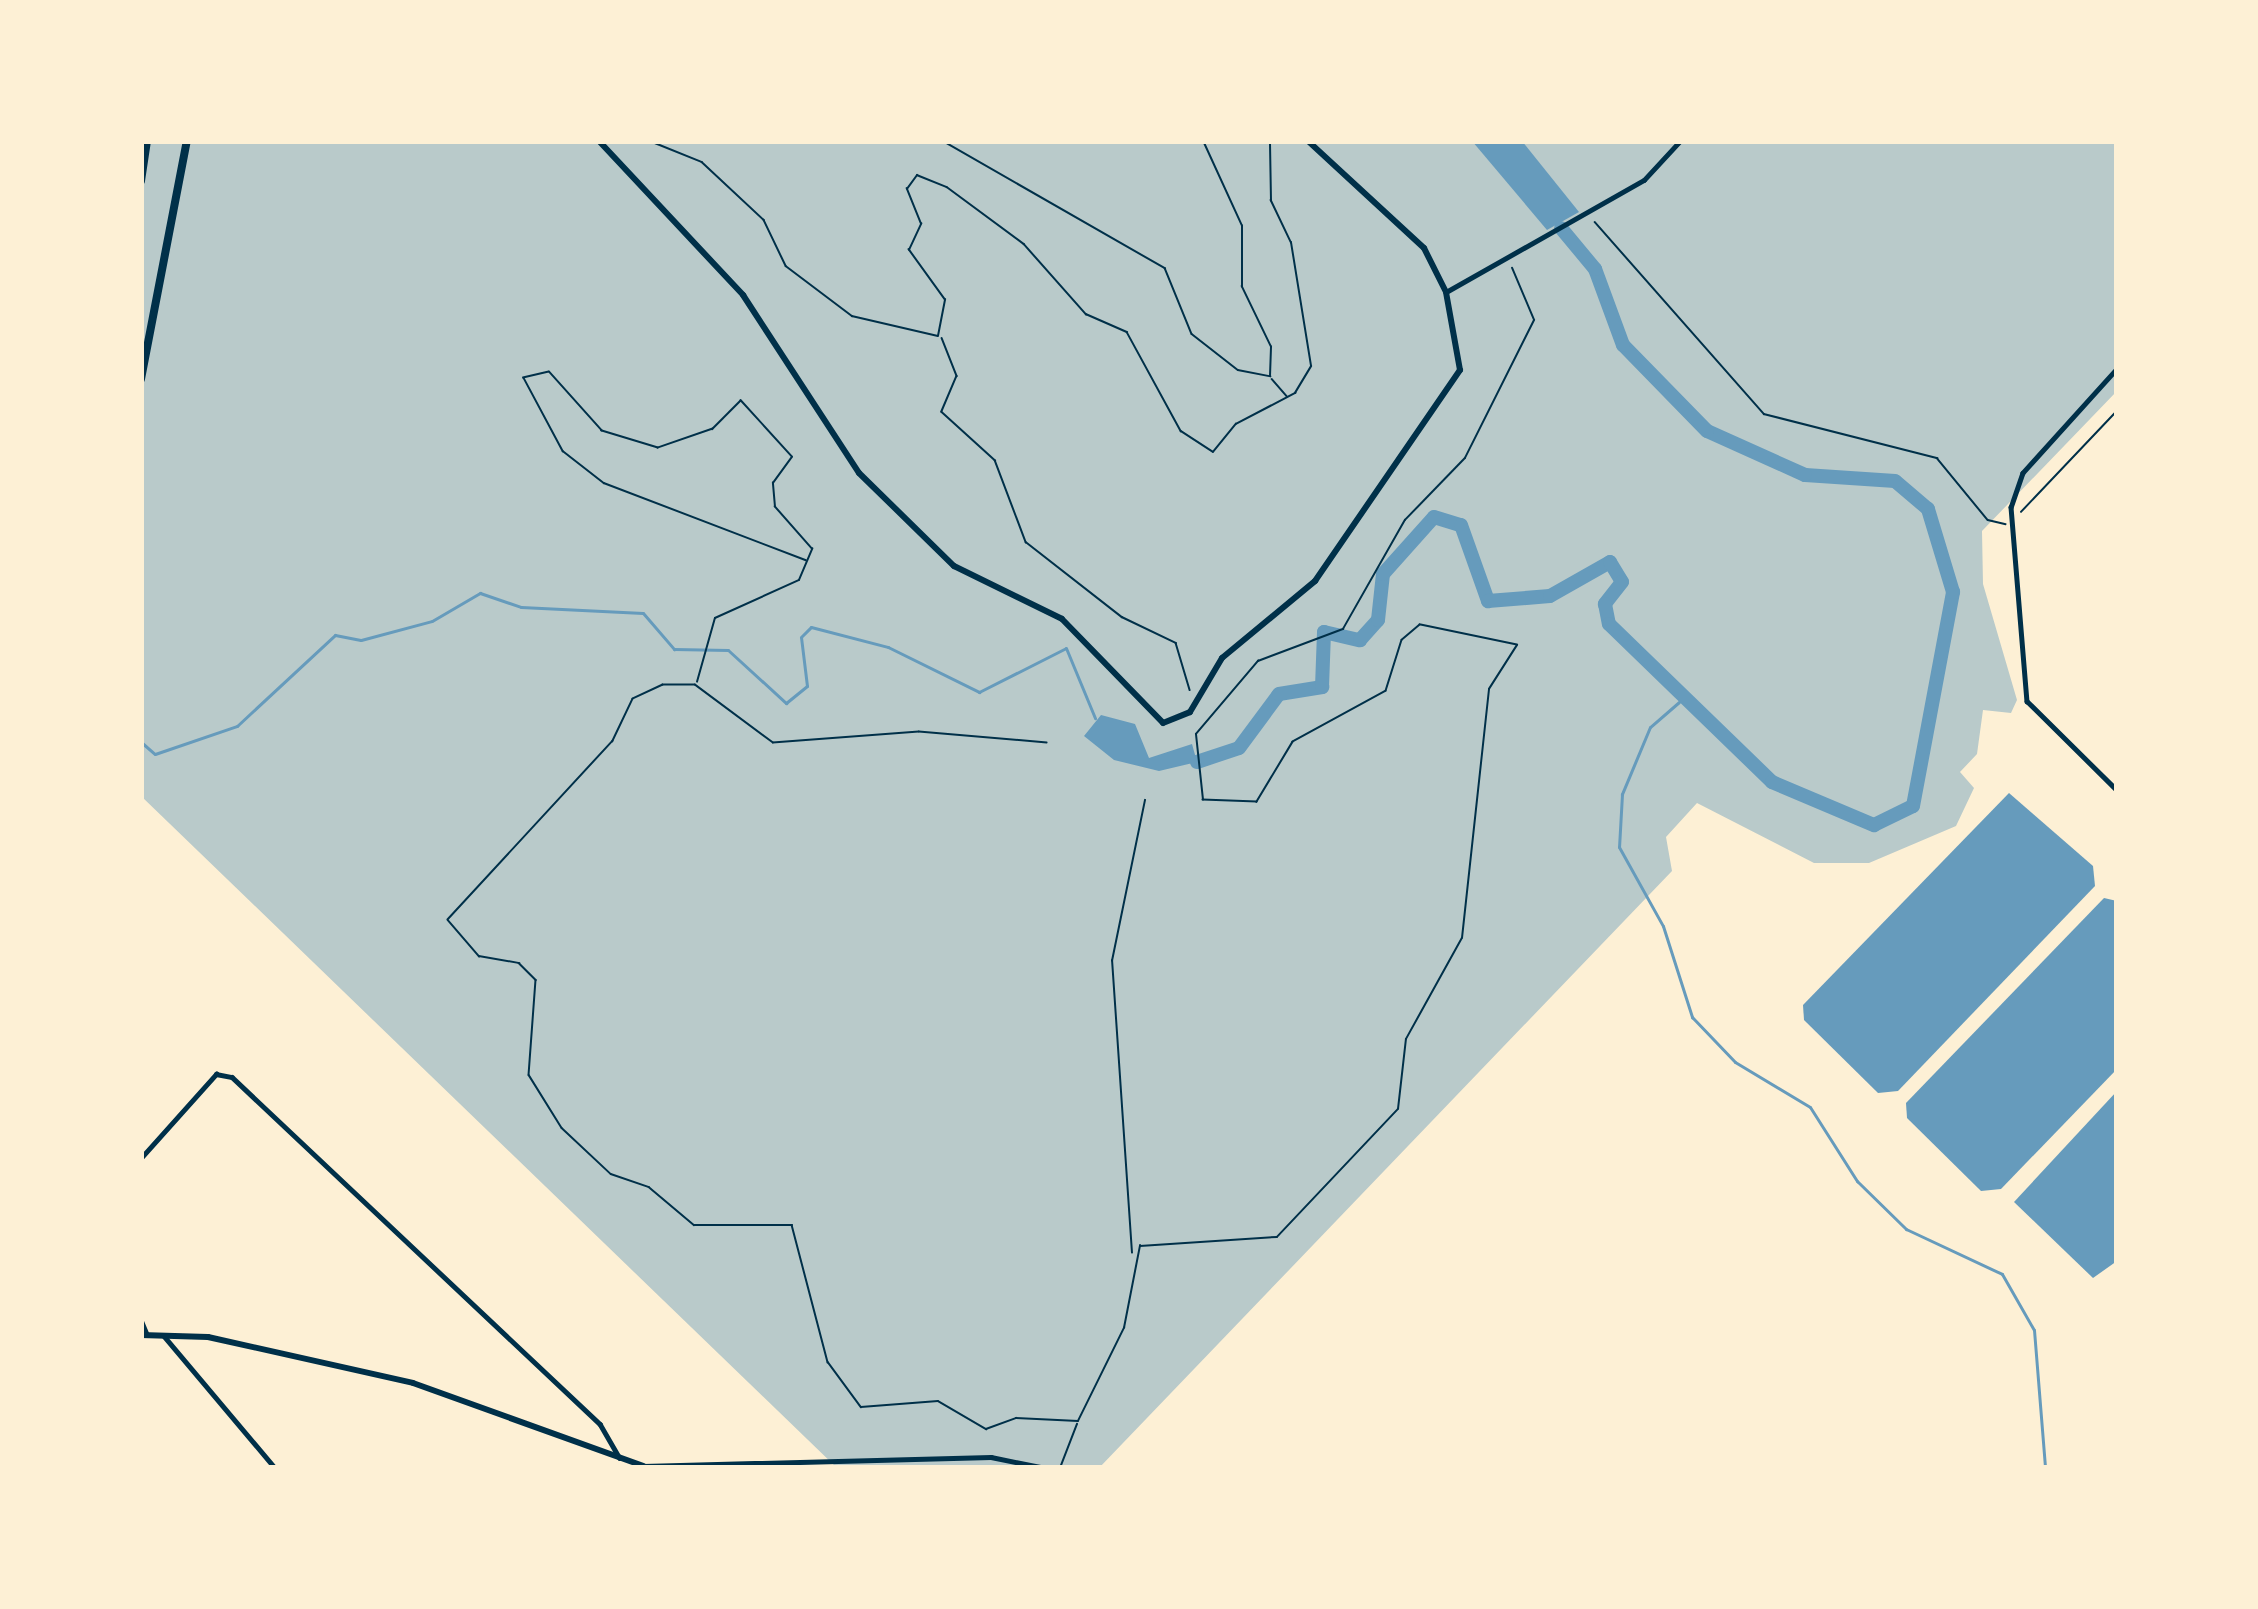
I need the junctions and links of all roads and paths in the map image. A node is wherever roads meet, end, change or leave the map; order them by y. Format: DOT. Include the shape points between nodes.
graph roads {
  1 [pos="146,141"];
  2 [pos="187,141"];
  3 [pos="599,141"];
  4 [pos="650,141"];
  5 [pos="943,141"];
  6 [pos="1203,141"];
  7 [pos="1270,141"];
  8 [pos="1309,141"];
  9 [pos="1680,141"];
  10 [pos="141,181"];
  11 [pos="1586,214"];
  12 [pos="1507,259"];
  13 [pos="1446,292"];
  14 [pos="938,336"];
  15 [pos="2117,369"];
  16 [pos="1270,376"];
  17 [pos="141,379"];
  18 [pos="1289,398"];
  19 [pos="2117,411"];
  20 [pos="2012,519"];
  21 [pos="806,560"];
  22 [pos="695,685"];
  23 [pos="1199,694"];
  24 [pos="1046,743"];
  25 [pos="2117,790"];
  26 [pos="1145,800"];
  27 [pos="141,1158"];
  28 [pos="1132,1254"];
  29 [pos="141,1320"];
  30 [pos="163,1334"];
  31 [pos="144,1335"];
  32 [pos="1078,1420"];
  33 [pos="620,1458"];
  34 [pos="645,1467"];
  35 [pos="275,1468"];
  36 [pos="1045,1468"];
  37 [pos="1060,1468"];
  1 -- 10 [label="highway"];
  2 -- 17 [label="highway"];
  3 -- 23 [label="street" via="743,295 844,454 939,555 1055,613 1162,723 1190,712"];
  4 -- 14 [label="path" via="702,162 764,220 786,266 852,316"];
  5 -- 16 [label="path" via="1165,268 1202,345"];
  6 -- 16 [label="path" via="1242,226 1242,287 1270,347"];
  7 -- 18 [label="path" via="1270,201 1313,344"];
  8 -- 13 [label="street" via="1413,235"];
  9 -- 11 [label="street" via="1654,173"];
  11 -- 12 [label="street"];
  11 -- 20 [label="path" via="1764,414 1930,455 1988,520"];
  12 -- 13 [label="street"];
  12 -- 28 [label="path" via="1534,320 1475,442 1405,520 1343,628 1251,667 1196,734 1203,800 1267,796 1293,742 1386,691 1402,640 1420,625 1517,644 1492,682 1480,738 1462,938 1406,1039 1398,1109 1276,1237 1223,1247 1154,1238"];
  13 -- 23 [label="street" via="1461,346 1450,396 1315,580 1233,647"];
  14 -- 18 [label="path" via="942,289 909,250 921,224 907,189 913,175 973,205 1086,314 1127,332 1166,410 1203,449"];
  14 -- 23 [label="path" via="957,376 942,412 995,460 1027,542 1122,617 1176,643"];
  15 -- 20 [label="street" via="2017,480"];
  16 -- 18 [label="path"];
  19 -- 20 [label="path"];
  20 -- 25 [label="street" via="2027,701 2052,738"];
  21 -- 21 [label="path" via="604,483 562,451 524,378 549,372 602,431 658,448 713,430 742,401 792,457 774,470 775,507 806,539"];
  21 -- 22 [label="path" via="780,592 715,617"];
  22 -- 24 [label="path" via="773,743 919,732"];
  22 -- 32 [label="path" via="632,700 613,741 500,851 448,928 536,980 529,1075 562,1129 611,1174 649,1187 694,1225 791,1225 848,1402 899,1411 938,1401 986,1429 1016,1418"];
  26 -- 28 [label="path" via="1112,962"];
  27 -- 33 [label="street" via="216,1074 236,1079 600,1424"];
  28 -- 32 [label="path" via="1124,1328"];
  29 -- 31 [label="street"];
  30 -- 31 [label="street"];
  30 -- 33 [label="street" via="452,1394"];
  30 -- 35 [label="street" via="180,1367"];
  32 -- 37 [label="path"];
  33 -- 34 [label="street"];
  34 -- 36 [label="street" via="991,1457"];
}
